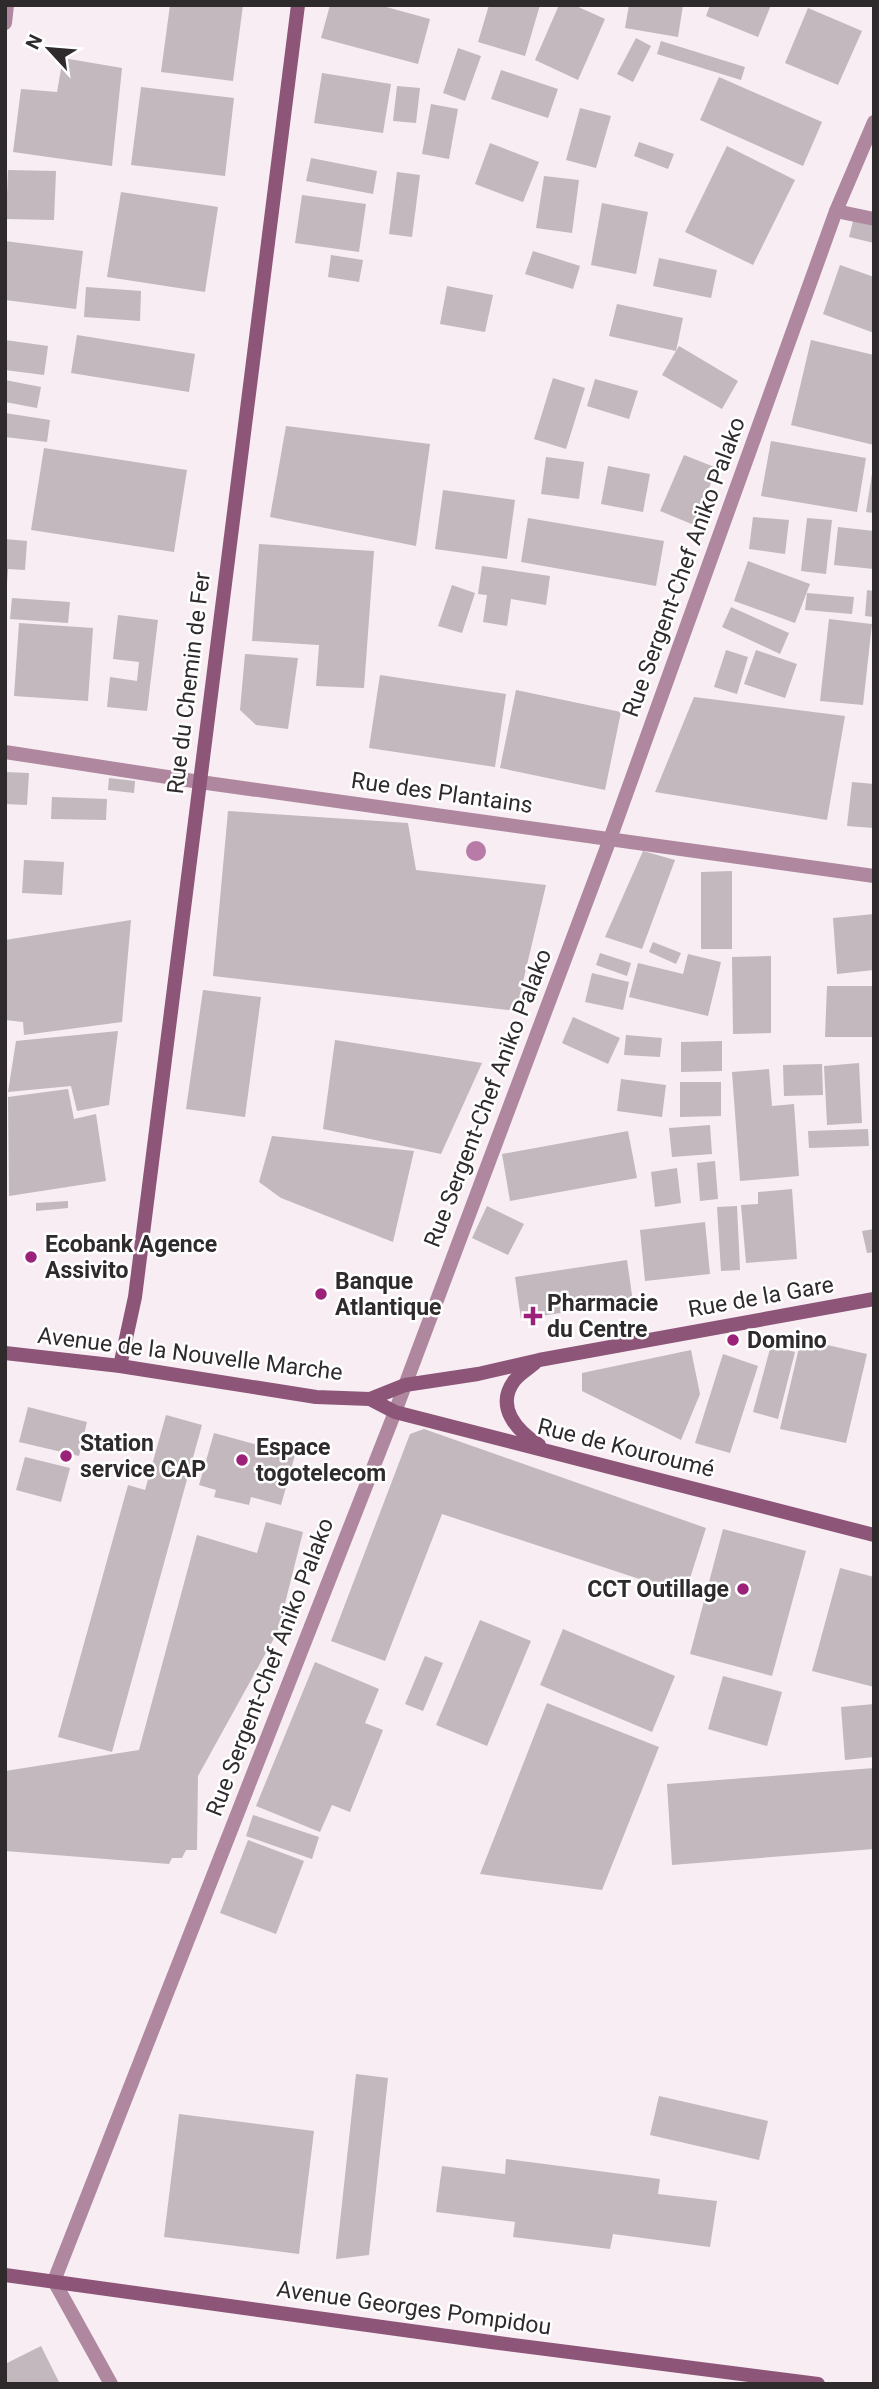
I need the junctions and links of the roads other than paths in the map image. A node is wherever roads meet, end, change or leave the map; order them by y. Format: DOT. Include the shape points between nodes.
graph roads {
  1 [pos="7,5"];
  2 [pos="298,5"];
  3 [pos="5,23"];
  4 [pos="874,122"];
  5 [pos="836,211"];
  6 [pos="874,219"];
  7 [pos="5,752"];
  8 [pos="200,782"];
  9 [pos="610,839"];
  10 [pos="874,876"];
  11 [pos="874,1299"];
  12 [pos="5,1353"];
  13 [pos="539,1360"];
  14 [pos="120,1366"];
  15 [pos="405,1385"];
  16 [pos="370,1399"];
  17 [pos="395,1412"];
  18 [pos="551,1452"];
  19 [pos="874,1535"];
  20 [pos="5,2275"];
  21 [pos="54,2281"];
  22 [pos="111,2384"];
  23 [pos="818,2384"];
  1 -- 3 [label="street"];
  2 -- 8 [label="street, Rue du Chemin de Fer"];
  4 -- 5 [label="street, Rue Sergent-Chef Aniko Palako"];
  5 -- 6 [label="street"];
  5 -- 9 [label="street, Rue Sergent-Chef Aniko Palako"];
  7 -- 8 [label="street, Rue des Plantains"];
  8 -- 9 [label="street, Rue des Plantains"];
  8 -- 14 [label="street, Rue du Chemin de Fer" via="135,1297"];
  9 -- 10 [label="street, Rue des Plantains"];
  9 -- 15 [label="street, Rue Sergent-Chef Aniko Palako"];
  11 -- 13 [label="street, Rue de la Gare"];
  12 -- 14 [label="street, Avenue de la Nouvelle Marche"];
  13 -- 15 [label="street, Rue de la Gare"];
  13 -- 18 [label="street" via="516,1378 508,1404 516,1428"];
  14 -- 16 [label="street, Avenue de la Nouvelle Marche" via="316,1397"];
  15 -- 16 [label="street, Rue de la Gare"];
  15 -- 17 [label="street, Rue Sergent-Chef Aniko Palako"];
  16 -- 17 [label="street, Rue de Kouroumé"];
  17 -- 18 [label="street, Rue de Kouroumé"];
  17 -- 21 [label="street, Rue Sergent-Chef Aniko Palako"];
  18 -- 19 [label="street, Rue de Kouroumé"];
  20 -- 21 [label="street, Avenue Georges Pompidou"];
  21 -- 22 [label="street"];
  21 -- 23 [label="street, Avenue Georges Pompidou"];
}
